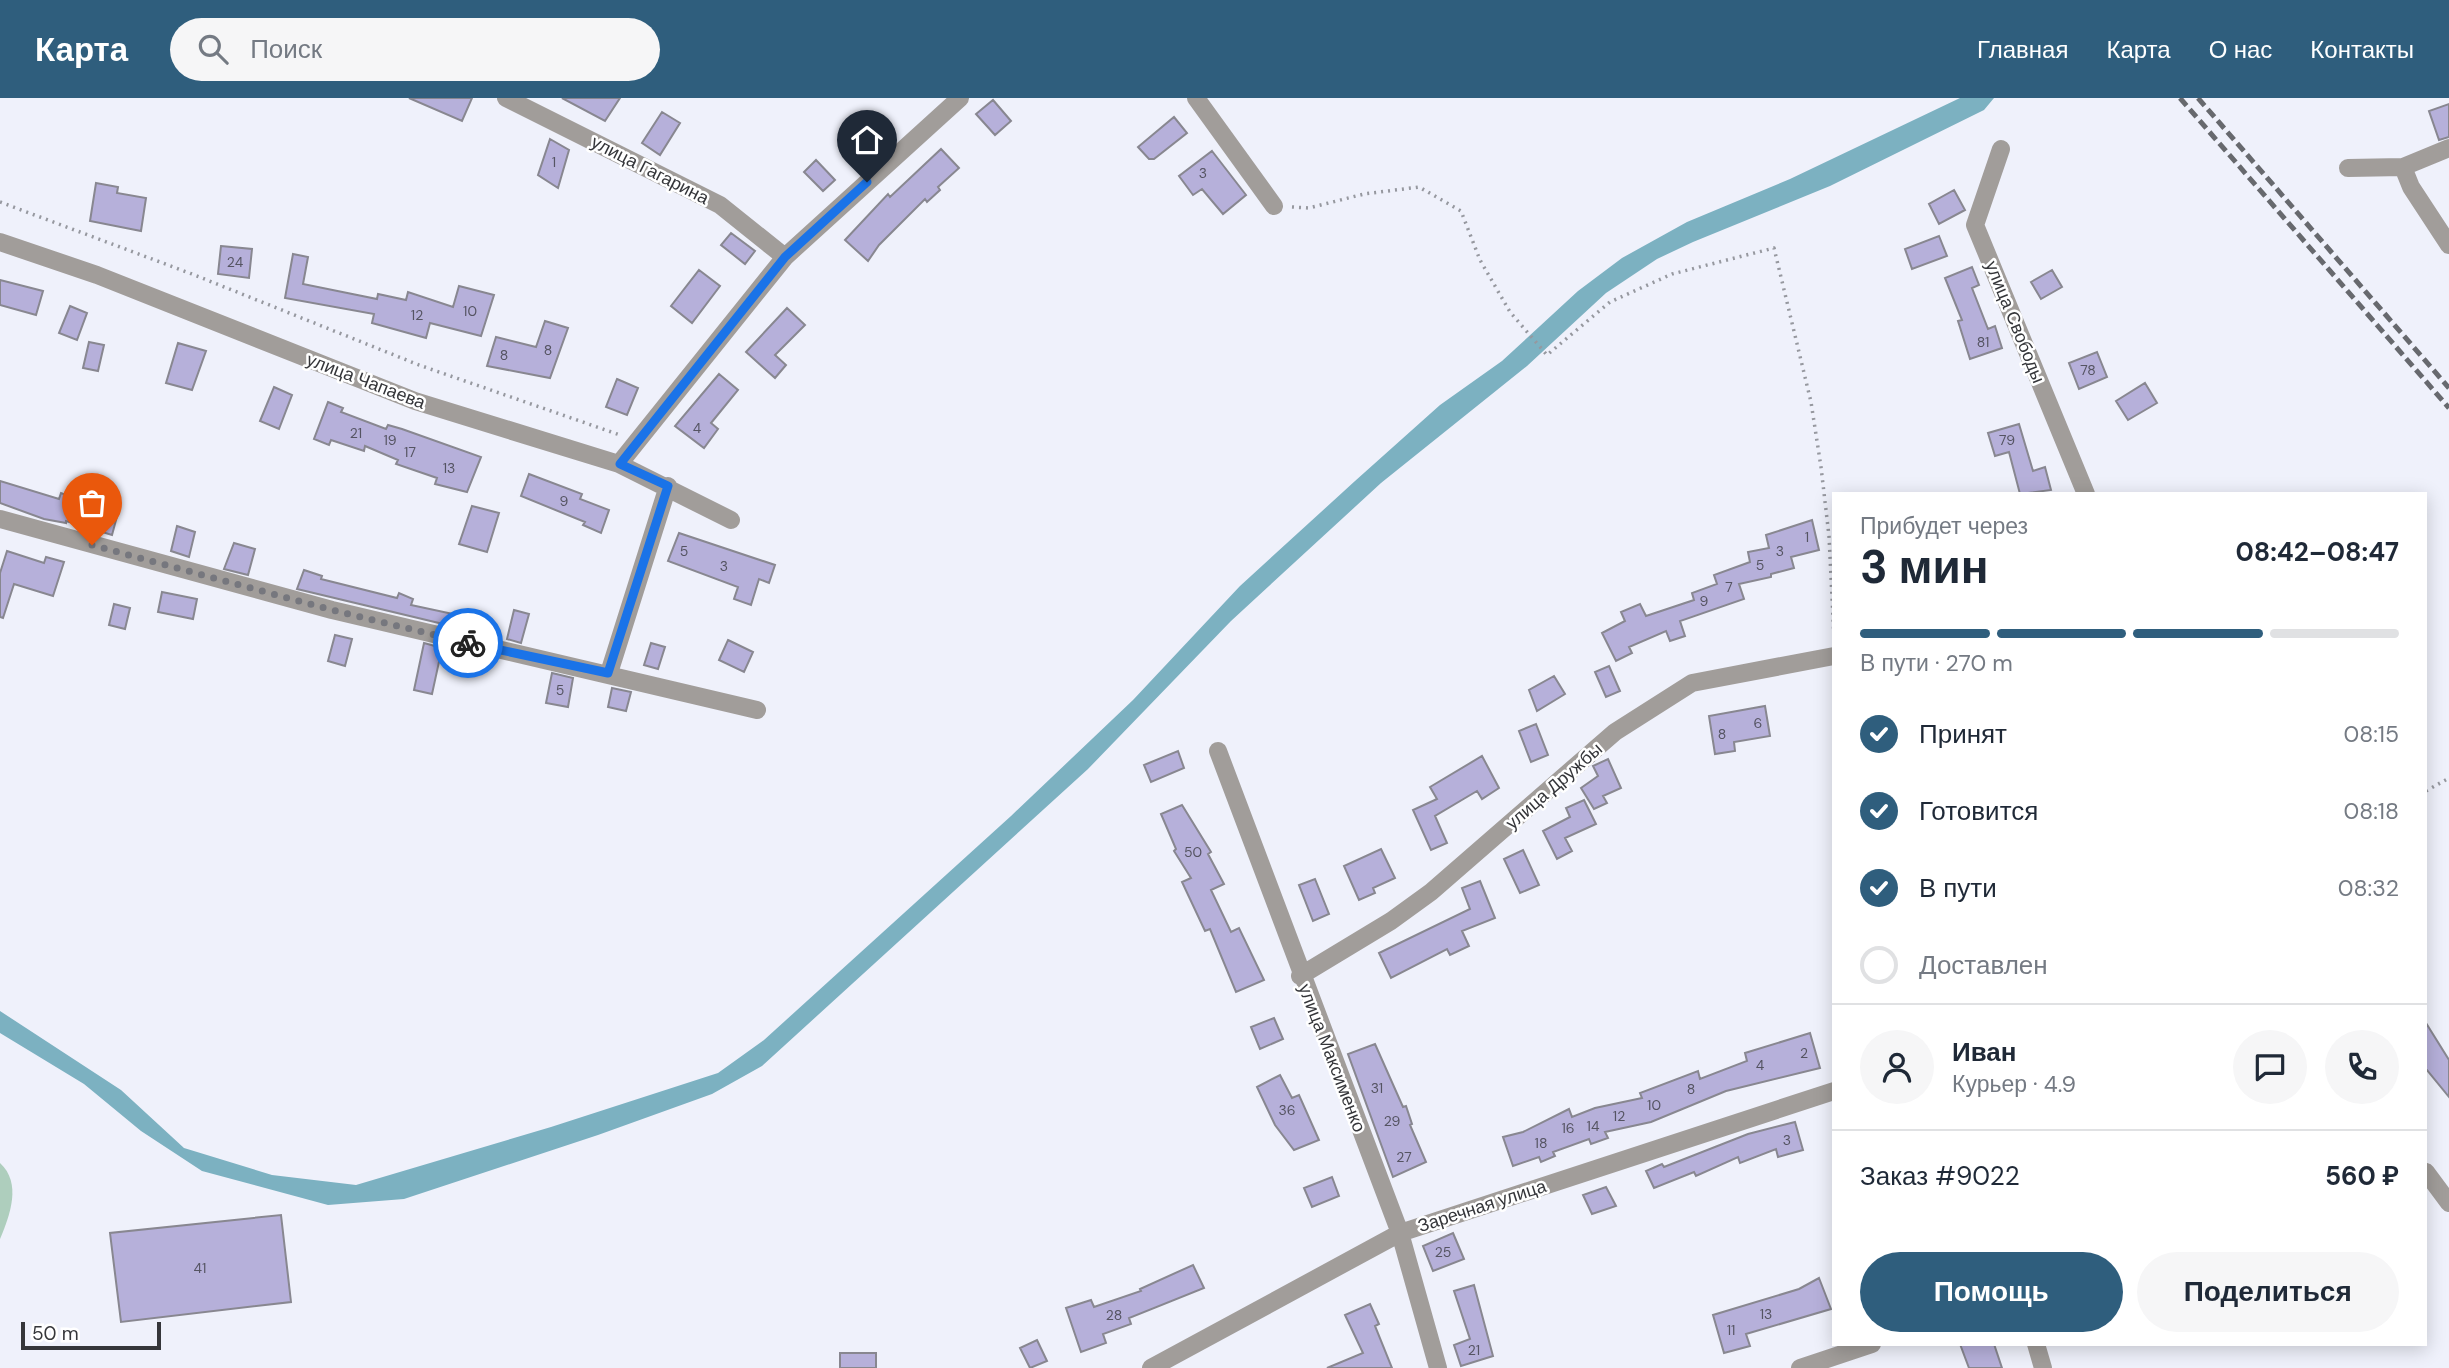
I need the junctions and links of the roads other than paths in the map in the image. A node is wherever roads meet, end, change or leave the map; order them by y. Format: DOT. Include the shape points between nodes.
graph roads {
  1 [pos="506,98"];
  2 [pos="960,98"];
  3 [pos="1196,98"];
  4 [pos="2449,148"];
  5 [pos="2001,149"];
  6 [pos="2403,167"];
  7 [pos="2348,168"];
  8 [pos="1274,206"];
  9 [pos="0,242"];
  10 [pos="2449,245"];
  11 [pos="785,257"];
  12 [pos="620,464"];
  13 [pos="668,486"];
  14 [pos="2085,492"];
  15 [pos="0,519"];
  16 [pos="731,520"];
  17 [pos="1832,656"];
  18 [pos="608,673"];
  19 [pos="757,710"];
  20 [pos="1218,751"];
  21 [pos="1300,976"];
  22 [pos="1832,1092"];
  23 [pos="2427,1173"];
  24 [pos="2449,1203"];
  25 [pos="1400,1233"];
  26 [pos="1867,1346"];
  27 [pos="2037,1346"];
  28 [pos="1821,1365"];
  29 [pos="1151,1368"];
  30 [pos="1438,1368"];
  31 [pos="1800,1368"];
  32 [pos="2043,1368"];
  1 -- 11 [label="street, улица Гагарина" via="720,205"];
  2 -- 11 [label="street"];
  3 -- 8 [label="street"];
  4 -- 6 [label="street"];
  5 -- 14 [label="street, улица Свободы" via="1975,225"];
  6 -- 7 [label="street"];
  6 -- 10 [label="street"];
  9 -- 12 [label="street, улица Чапаева" via="97,275 415,401"];
  11 -- 12 [label="street"];
  12 -- 13 [label="street, улица Чапаева"];
  13 -- 16 [label="street, улица Чапаева"];
  13 -- 18 [label="street"];
  15 -- 18 [label="street" via="332,610"];
  17 -- 21 [label="street, улица Дружбы" via="1692,683 1615,732 1432,892"];
  18 -- 19 [label="street"];
  20 -- 21 [label="street, улица Максименко"];
  21 -- 25 [label="street, улица Максименко"];
  22 -- 25 [label="street, Заречная улица"];
  23 -- 24 [label="street"];
  25 -- 29 [label="street, Заречная улица"];
  25 -- 30 [label="street, улица Максименко"];
  26 -- 28 [label="street"];
  27 -- 32 [label="street"];
  28 -- 31 [label="street"];
}
